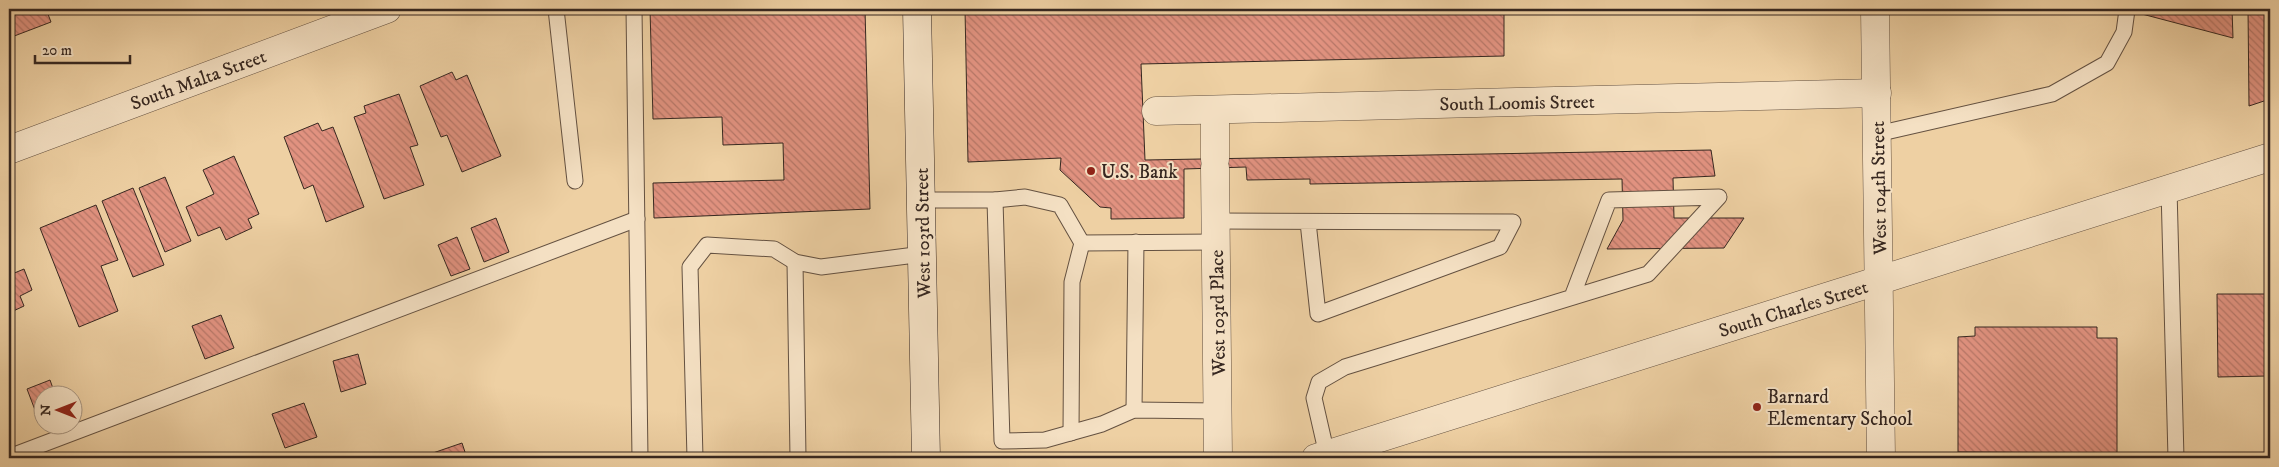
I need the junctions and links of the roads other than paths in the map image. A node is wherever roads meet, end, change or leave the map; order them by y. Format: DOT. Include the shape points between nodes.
graph roads {
  1 [pos="387,9"];
  2 [pos="556,9"];
  3 [pos="634,9"];
  4 [pos="917,9"];
  5 [pos="1875,9"];
  6 [pos="2127,10"];
  7 [pos="1877,93"];
  8 [pos="1216,110"];
  9 [pos="1156,111"];
  10 [pos="1877,134"];
  11 [pos="9,150"];
  12 [pos="2270,157"];
  13 [pos="575,181"];
  14 [pos="2169,189"];
  15 [pos="922,200"];
  16 [pos="995,200"];
  17 [pos="637,219"];
  18 [pos="1308,222"];
  19 [pos="1216,232"];
  20 [pos="1136,242"];
  21 [pos="1082,243"];
  22 [pos="923,254"];
  23 [pos="795,262"];
  24 [pos="1879,280"];
  25 [pos="1572,297"];
  26 [pos="1134,410"];
  27 [pos="1218,411"];
  28 [pos="1071,433"];
  29 [pos="9,457"];
  30 [pos="1321,457"];
  31 [pos="640,458"];
  32 [pos="695,458"];
  33 [pos="798,458"];
  34 [pos="926,458"];
  35 [pos="1218,458"];
  36 [pos="1881,458"];
  37 [pos="2176,458"];
  1 -- 11 [label="street, South Malta Street"];
  2 -- 13 [label="lane"];
  3 -- 17 [label="lane"];
  4 -- 15 [label="street, West 103rd Street"];
  5 -- 7 [label="street, West 104th Street"];
  6 -- 10 [label="lane" via="2124,32 2107,63 2052,94"];
  7 -- 8 [label="street, South Loomis Street"];
  7 -- 10 [label="street, West 104th Street"];
  8 -- 9 [label="street, South Loomis Street"];
  8 -- 19 [label="street, West 103rd Place"];
  10 -- 24 [label="street, West 104th Street"];
  12 -- 14 [label="street, South Charles Street"];
  14 -- 24 [label="street, South Charles Street"];
  14 -- 37 [label="lane"];
  15 -- 16 [label="lane"];
  15 -- 22 [label="street, West 103rd Street"];
  16 -- 21 [label="lane" via="1025,197 1060,206"];
  16 -- 28 [label="lane" via="1002,441 1045,440"];
  17 -- 29 [label="lane"];
  17 -- 31 [label="lane"];
  18 -- 18 [label="lane" via="1454,222 1513,222 1500,247 1318,314"];
  18 -- 19 [label="lane"];
  19 -- 20 [label="lane"];
  19 -- 27 [label="street, West 103rd Place"];
  20 -- 21 [label="lane"];
  20 -- 26 [label="lane"];
  21 -- 28 [label="lane" via="1072,282"];
  22 -- 23 [label="lane" via="820,267"];
  22 -- 34 [label="street, West 103rd Street"];
  23 -- 32 [label="lane" via="774,248 707,245 690,268"];
  23 -- 33 [label="lane"];
  24 -- 30 [label="street, South Charles Street"];
  24 -- 36 [label="street, West 104th Street"];
  25 -- 25 [label="lane" via="1648,274 1718,197 1609,200"];
  25 -- 30 [label="lane" via="1345,368 1319,382 1314,398"];
  26 -- 27 [label="lane"];
  26 -- 28 [label="lane"];
  27 -- 35 [label="street, West 103rd Place"];
}
